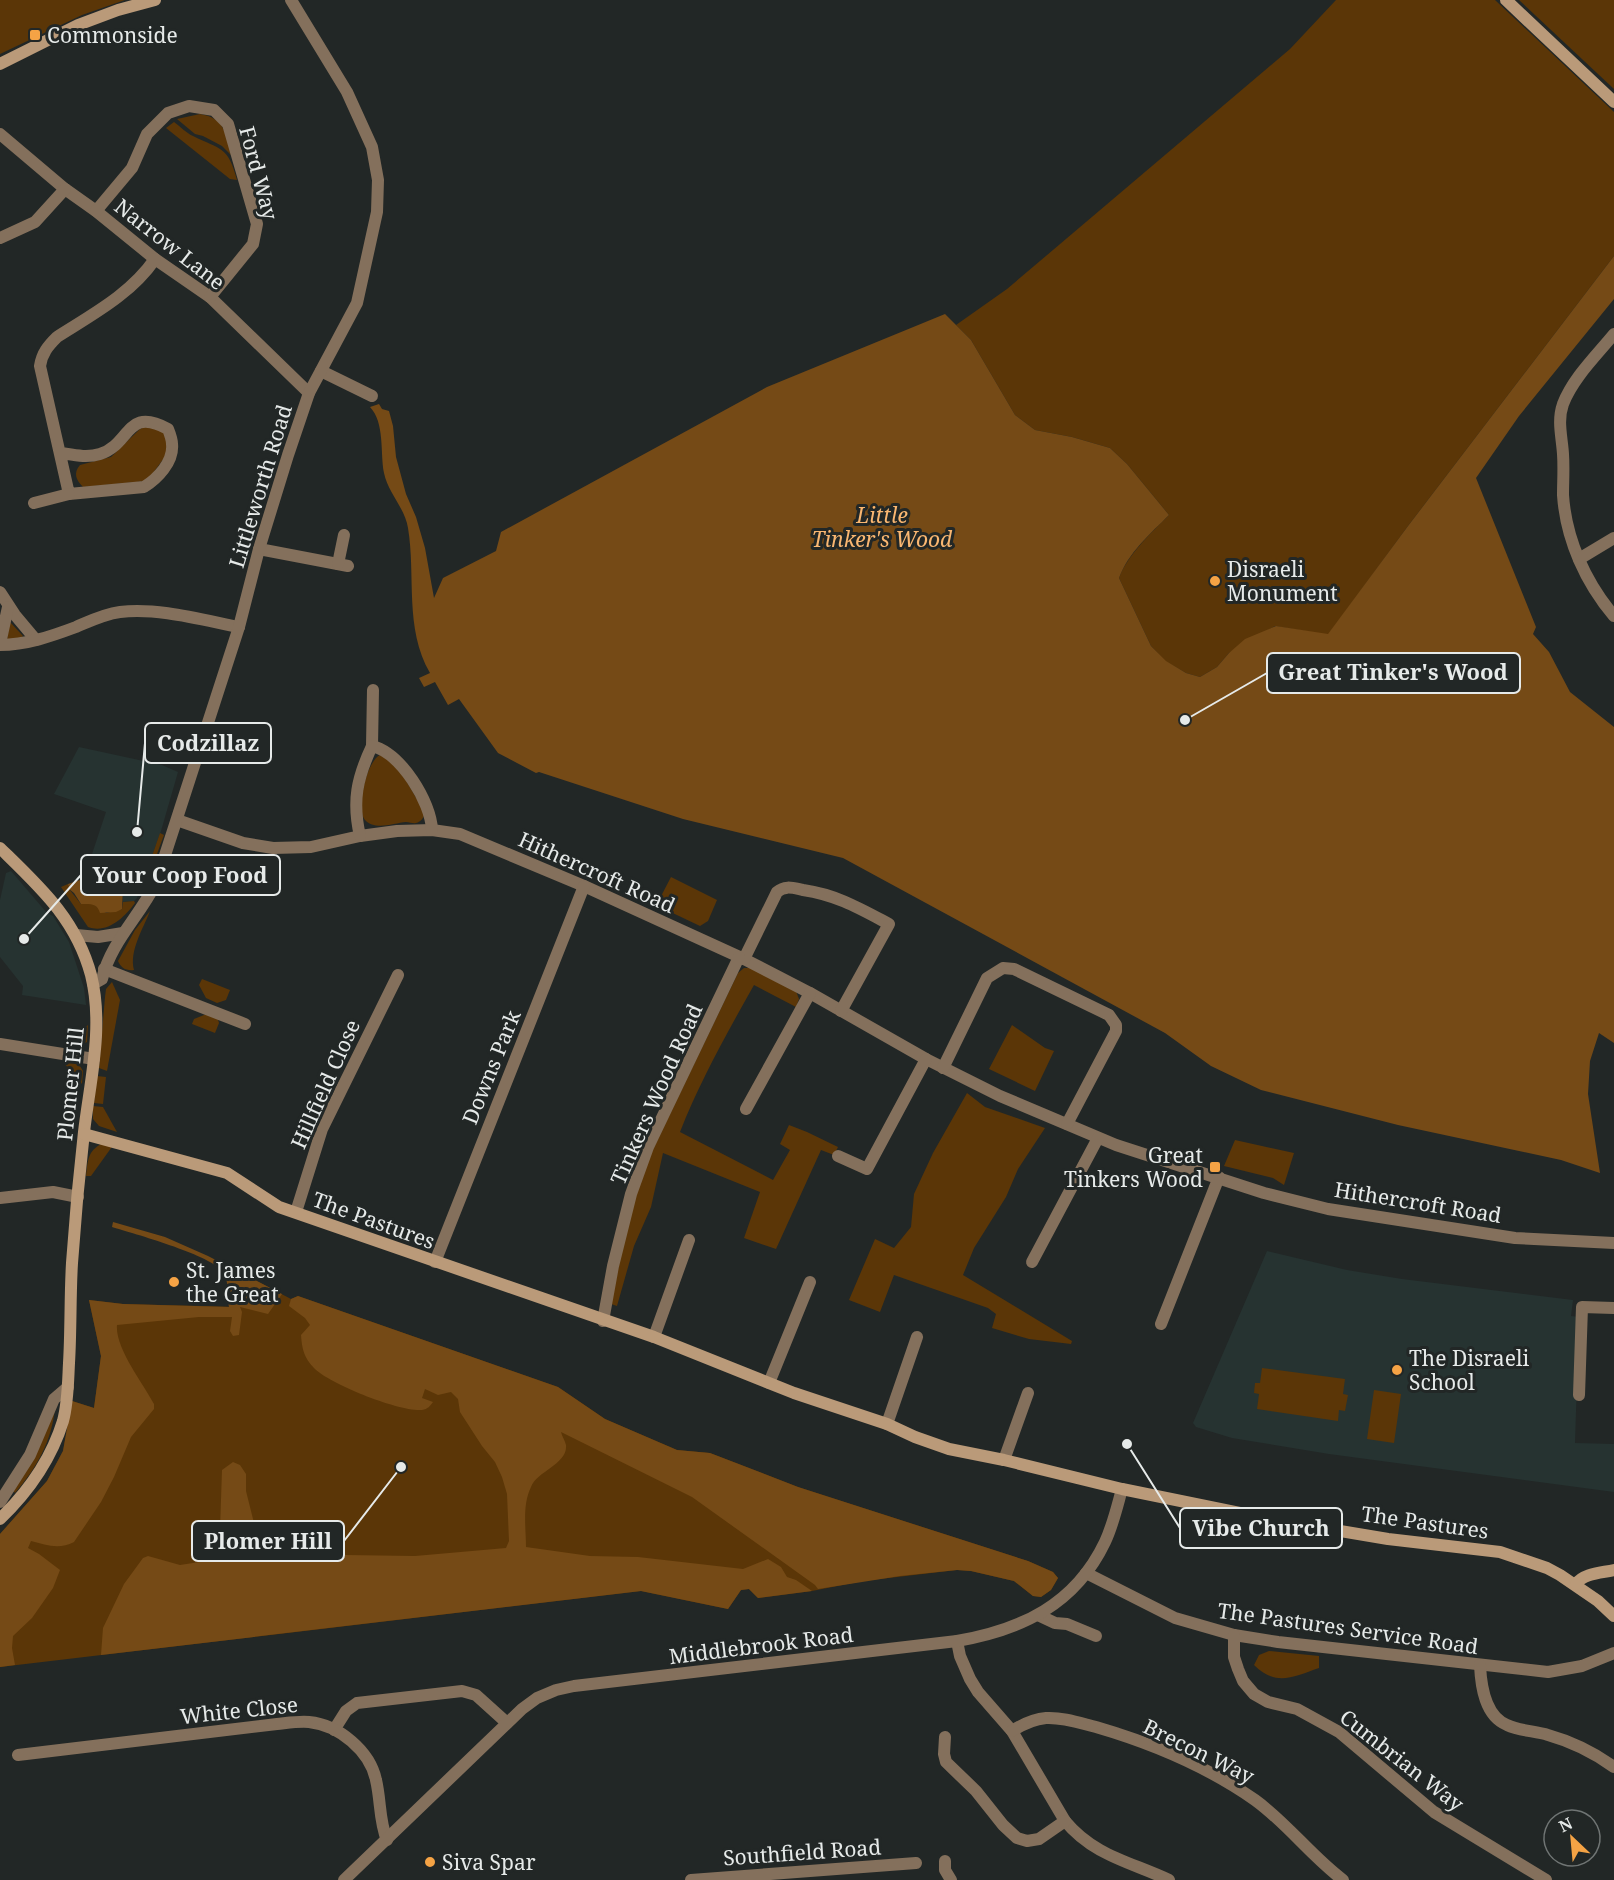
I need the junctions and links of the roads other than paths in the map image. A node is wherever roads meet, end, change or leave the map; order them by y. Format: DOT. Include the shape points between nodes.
graph roads {
  1 [pos="155,0"];
  2 [pos="291,0"];
  3 [pos="1506,0"];
  4 [pos="0,64"];
  5 [pos="1614,102"];
  6 [pos="0,135"];
  7 [pos="65,189"];
  8 [pos="96,211"];
  9 [pos="0,238"];
  10 [pos="155,259"];
  11 [pos="210,297"];
  12 [pos="1614,334"];
  13 [pos="321,371"];
  14 [pos="309,393"];
  15 [pos="372,396"];
  16 [pos="61,453"];
  17 [pos="69,494"];
  18 [pos="34,503"];
  19 [pos="344,535"];
  20 [pos="1614,538"];
  21 [pos="259,549"];
  22 [pos="1579,559"];
  23 [pos="0,592"];
  24 [pos="9,607"];
  25 [pos="1614,616"];
  26 [pos="238,627"];
  27 [pos="36,640"];
  28 [pos="0,644"];
  29 [pos="373,690"];
  30 [pos="372,746"];
  31 [pos="177,820"];
  32 [pos="432,830"];
  33 [pos="360,836"];
  34 [pos="0,848"];
  35 [pos="584,886"];
  36 [pos="123,933"];
  37 [pos="75,935"];
  38 [pos="741,958"];
  39 [pos="104,969"];
  40 [pos="398,975"];
  41 [pos="93,984"];
  42 [pos="810,993"];
  43 [pos="841,1011"];
  44 [pos="245,1024"];
  45 [pos="0,1044"];
  46 [pos="94,1059"];
  47 [pos="926,1059"];
  48 [pos="943,1068"];
  49 [pos="746,1109"];
  50 [pos="1067,1124"];
  51 [pos="84,1134"];
  52 [pos="1098,1138"];
  53 [pos="838,1156"];
  54 [pos="1219,1177"];
  55 [pos="78,1197"];
  56 [pos="0,1198"];
  57 [pos="296,1212"];
  58 [pos="689,1240"];
  59 [pos="1614,1243"];
  60 [pos="435,1262"];
  61 [pos="1032,1262"];
  62 [pos="810,1282"];
  63 [pos="1614,1308"];
  64 [pos="603,1321"];
  65 [pos="1161,1324"];
  66 [pos="654,1337"];
  67 [pos="917,1337"];
  68 [pos="769,1383"];
  69 [pos="68,1388"];
  70 [pos="1028,1393"];
  71 [pos="1579,1395"];
  72 [pos="887,1424"];
  73 [pos="1004,1460"];
  74 [pos="1122,1489"];
  75 [pos="0,1503"];
  76 [pos="0,1519"];
  77 [pos="1614,1570"];
  78 [pos="1086,1573"];
  79 [pos="1576,1584"];
  80 [pos="1038,1615"];
  81 [pos="1614,1616"];
  82 [pos="1234,1635"];
  83 [pos="1096,1636"];
  84 [pos="957,1641"];
  85 [pos="1614,1653"];
  86 [pos="1480,1665"];
  87 [pos="507,1723"];
  88 [pos="334,1730"];
  89 [pos="1012,1731"];
  90 [pos="945,1737"];
  91 [pos="18,1755"];
  92 [pos="1614,1767"];
  93 [pos="1065,1821"];
  94 [pos="387,1840"];
  95 [pos="945,1861"];
  96 [pos="916,1863"];
  97 [pos="345,1880"];
  98 [pos="691,1880"];
  99 [pos="951,1880"];
  100 [pos="1170,1880"];
  101 [pos="1343,1880"];
  102 [pos="1546,1880"];
  1 -- 4 [label="street" via="78,25"];
  2 -- 13 [label="street, Littleworth Road" via="361,120 372,147 378,180 377,212 357,303"];
  3 -- 5 [label="street"];
  6 -- 7 [label="street, Narrow Lane"];
  7 -- 8 [label="street, Narrow Lane"];
  7 -- 9 [label="street" via="35,222"];
  8 -- 10 [label="street, Narrow Lane"];
  8 -- 11 [label="street, Ford Way" via="132,168 147,134 168,113 189,106 214,110 228,124 257,224 253,244"];
  10 -- 11 [label="street, Narrow Lane"];
  10 -- 16 [label="street" via="130,288 57,337 41,357 41,372"];
  11 -- 14 [label="street, Narrow Lane"];
  12 -- 22 [label="street" via="1568,394 1560,419 1565,514"];
  13 -- 14 [label="street, Littleworth Road"];
  13 -- 15 [label="street"];
  14 -- 21 [label="street, Littleworth Road"];
  16 -- 17 [label="street"];
  16 -- 17 [label="street" via="99,455 134,425 145,421 168,429 172,445 163,471 144,487"];
  17 -- 18 [label="street"];
  19 -- 21 [label="street" via="343,565"];
  20 -- 22 [label="street"];
  21 -- 26 [label="street, Littleworth Road"];
  22 -- 25 [label="street" via="1594,590"];
  23 -- 24 [label="street"];
  24 -- 27 [label="street"];
  24 -- 28 [label="street"];
  26 -- 27 [label="street" via="173,615 120,612"];
  26 -- 31 [label="street, Littleworth Road"];
  27 -- 28 [label="street"];
  29 -- 30 [label="street"];
  30 -- 32 [label="street" via="395,759 418,791 429,811"];
  30 -- 33 [label="street" via="355,803"];
  31 -- 33 [label="street, Hithercroft Road" via="243,843 273,848 311,847"];
  31 -- 36 [label="street, Littleworth Road" via="152,891"];
  32 -- 33 [label="street, Hithercroft Road"];
  32 -- 35 [label="street, Hithercroft Road" via="460,834"];
  34 -- 37 [label="street, Plomer Hill" via="52,900"];
  35 -- 38 [label="street, Hithercroft Road"];
  35 -- 60 [label="street, Downs Park"];
  36 -- 37 [label="street"];
  36 -- 39 [label="street, Littleworth Road"];
  37 -- 41 [label="street, Plomer Hill"];
  38 -- 42 [label="street, Hithercroft Road"];
  38 -- 43 [label="street" via="781,888 822,893 853,904 889,924"];
  38 -- 64 [label="street, Tinkers Wood Road" via="648,1148 613,1266"];
  39 -- 41 [label="street, Littleworth Road" via="102,979"];
  39 -- 44 [label="street"];
  40 -- 57 [label="street, Hillfield Close" via="322,1129"];
  41 -- 46 [label="street, Plomer Hill" via="97,1015"];
  42 -- 43 [label="street, Hithercroft Road"];
  42 -- 49 [label="street"];
  43 -- 47 [label="street, Hithercroft Road"];
  45 -- 46 [label="street"];
  46 -- 51 [label="street, Plomer Hill"];
  47 -- 48 [label="street, Hithercroft Road"];
  47 -- 53 [label="street" via="867,1169"];
  48 -- 50 [label="street, Hithercroft Road"];
  48 -- 50 [label="street" via="987,978 1003,968 1014,969 1109,1016 1116,1025"];
  50 -- 52 [label="street, Hithercroft Road"];
  51 -- 55 [label="street, Plomer Hill"];
  51 -- 57 [label="street, The Pastures" via="227,1173 279,1207"];
  52 -- 54 [label="street, Hithercroft Road"];
  52 -- 61 [label="street"];
  54 -- 59 [label="street, Hithercroft Road" via="1328,1209 1515,1238"];
  54 -- 65 [label="street"];
  55 -- 56 [label="street" via="53,1192"];
  55 -- 69 [label="street, Plomer Hill"];
  57 -- 60 [label="street, The Pastures"];
  58 -- 66 [label="street"];
  60 -- 64 [label="street, The Pastures"];
  62 -- 68 [label="street"];
  63 -- 71 [label="street" via="1582,1307"];
  64 -- 66 [label="street, The Pastures"];
  66 -- 68 [label="street, The Pastures"];
  67 -- 72 [label="street"];
  68 -- 72 [label="street, The Pastures"];
  69 -- 75 [label="street" via="54,1399 30,1455"];
  69 -- 76 [label="street, Plomer Hill" via="63,1420 41,1472"];
  70 -- 73 [label="street"];
  72 -- 73 [label="street, The Pastures" via="949,1449"];
  73 -- 74 [label="street, The Pastures"];
  74 -- 78 [label="street, Middlebrook Road" via="1105,1542"];
  74 -- 79 [label="street, The Pastures" via="1388,1539 1500,1552 1546,1568"];
  77 -- 79 [label="street" via="1586,1576"];
  78 -- 80 [label="street, Middlebrook Road" via="1066,1595"];
  78 -- 82 [label="street, The Pastures Service Road" via="1175,1618"];
  79 -- 81 [label="street, The Pastures"];
  80 -- 83 [label="street"];
  80 -- 84 [label="street, Middlebrook Road" via="987,1636"];
  82 -- 86 [label="street, The Pastures Service Road"];
  82 -- 102 [label="street, Cumbrian Way" via="1236,1663 1254,1694 1297,1709 1339,1732 1434,1812"];
  84 -- 87 [label="street, Middlebrook Road" via="574,1686 537,1698"];
  84 -- 89 [label="street" via="974,1686"];
  85 -- 86 [label="street, The Pastures Service Road" via="1582,1666 1548,1672"];
  86 -- 92 [label="street" via="1486,1701 1499,1720 1586,1748"];
  87 -- 88 [label="street" via="476,1695 462,1690 357,1703 346,1711"];
  87 -- 94 [label="street, Middlebrook Road"];
  88 -- 91 [label="street, White Close" via="295,1722"];
  88 -- 94 [label="street, White Close" via="356,1745 372,1768"];
  89 -- 93 [label="street"];
  89 -- 101 [label="street, Brecon Way" via="1036,1719 1049,1718 1079,1722 1158,1749 1254,1800"];
  90 -- 93 [label="street" via="946,1762 1017,1838 1039,1839"];
  93 -- 100 [label="street" via="1090,1845"];
  94 -- 97 [label="street"];
  95 -- 99 [label="street"];
  96 -- 98 [label="street, Southfield Road"];
}
